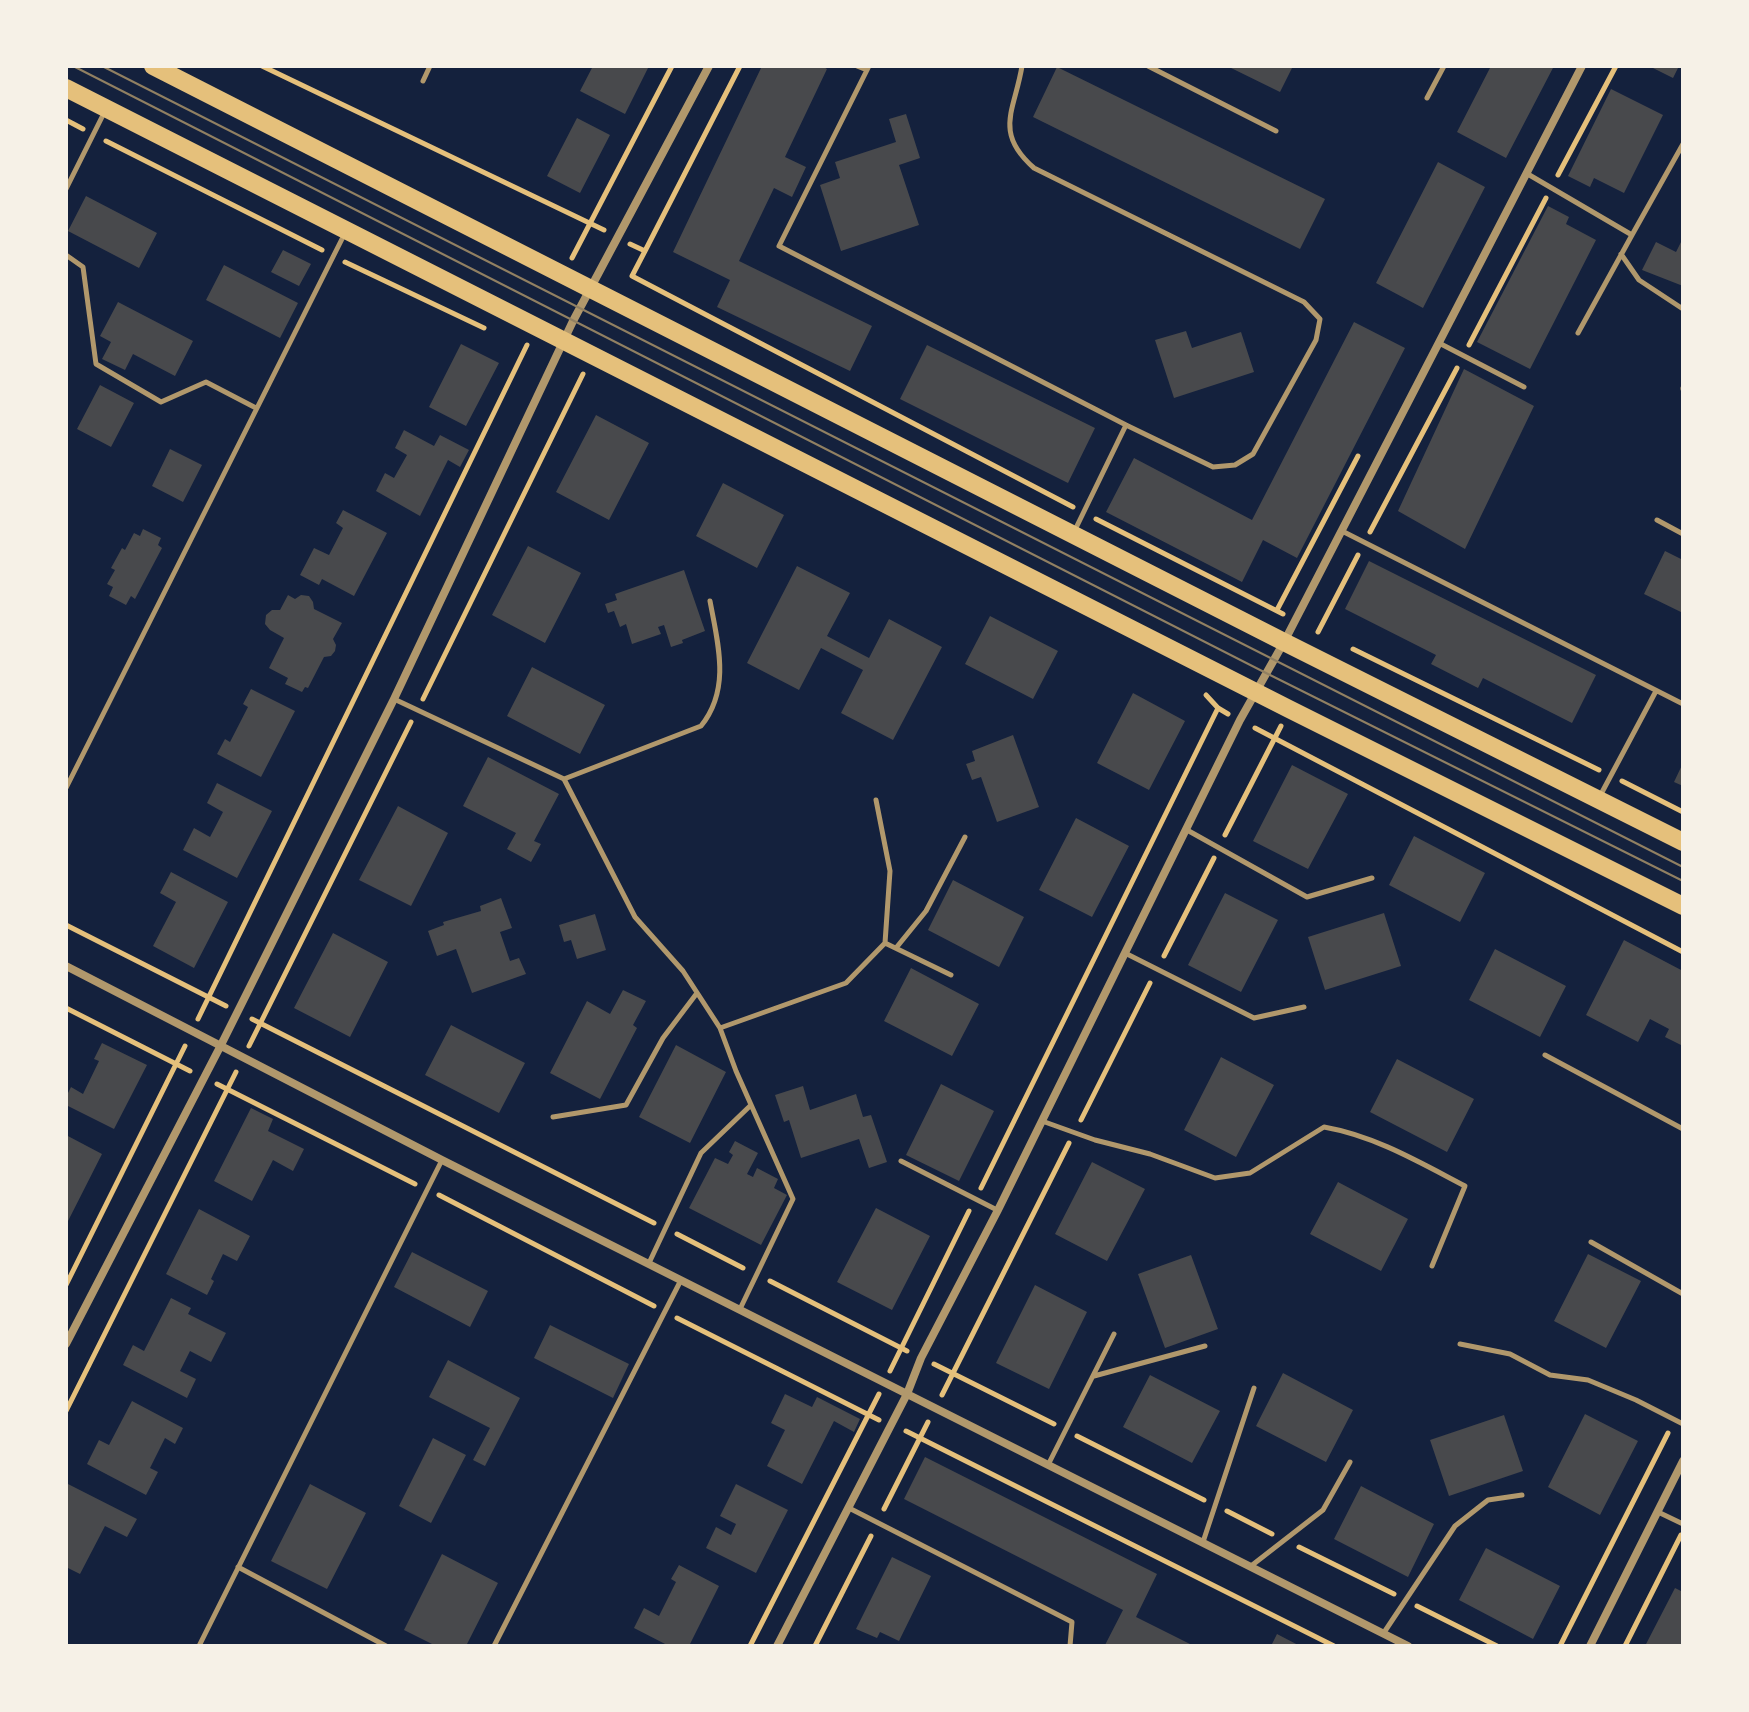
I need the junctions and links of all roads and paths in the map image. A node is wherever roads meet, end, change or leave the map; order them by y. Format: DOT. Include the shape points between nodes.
graph roads {
  1 [pos="153,66"];
  2 [pos="262,66"];
  3 [pos="430,66"];
  4 [pos="672,66"];
  5 [pos="709,66"];
  6 [pos="740,66"];
  7 [pos="857,66"];
  8 [pos="1022,66"];
  9 [pos="1148,66"];
  10 [pos="1444,66"];
  11 [pos="1582,66"];
  12 [pos="868,68"];
  13 [pos="423,81"];
  14 [pos="66,88"];
  15 [pos="1427,98"];
  16 [pos="107,108"];
  17 [pos="66,120"];
  18 [pos="1276,131"];
  19 [pos="93,135"];
  20 [pos="1683,144"];
  21 [pos="1526,173"];
  22 [pos="66,189"];
  23 [pos="590,223"];
  24 [pos="345,232"];
  25 [pos="1632,235"];
  26 [pos="617,237"];
  27 [pos="645,251"];
  28 [pos="1621,254"];
  29 [pos="66,255"];
  30 [pos="333,256"];
  31 [pos="564,275"];
  32 [pos="632,276"];
  33 [pos="590,288"];
  34 [pos="618,302"];
  35 [pos="1683,309"];
  36 [pos="537,327"];
  37 [pos="485,328"];
  38 [pos="1578,333"];
  39 [pos="512,341"];
  40 [pos="564,341"];
  41 [pos="1438,343"];
  42 [pos="526,348"];
  43 [pos="592,355"];
  44 [pos="553,362"];
  45 [pos="581,377"];
  46 [pos="595,384"];
  47 [pos="1524,387"];
  48 [pos="256,408"];
  49 [pos="1126,425"];
  50 [pos="1084,512"];
  51 [pos="1657,520"];
  52 [pos="1342,531"];
  53 [pos="1074,533"];
  54 [pos="1683,534"];
  55 [pos="710,601"];
  56 [pos="1259,601"];
  57 [pos="1294,620"];
  58 [pos="1248,623"];
  59 [pos="1327,636"];
  60 [pos="1284,642"];
  61 [pos="1342,643"];
  62 [pos="1222,675"];
  63 [pos="1196,689"];
  64 [pos="1656,691"];
  65 [pos="1256,692"];
  66 [pos="1210,697"];
  67 [pos="394,699"];
  68 [pos="1683,704"];
  69 [pos="1218,708"];
  70 [pos="417,710"];
  71 [pos="1240,720"];
  72 [pos="1611,775"];
  73 [pos="564,779"];
  74 [pos="66,788"];
  75 [pos="1598,799"];
  76 [pos="876,800"];
  77 [pos="1683,812"];
  78 [pos="1187,830"];
  79 [pos="965,837"];
  80 [pos="1683,842"];
  81 [pos="1372,878"];
  82 [pos="1683,906"];
  83 [pos="66,925"];
  84 [pos="885,943"];
  85 [pos="896,948"];
  86 [pos="1683,952"];
  87 [pos="1125,953"];
  88 [pos="66,966"];
  89 [pos="951,975"];
  90 [pos="697,993"];
  91 [pos="209,998"];
  92 [pos="1304,1007"];
  93 [pos="66,1008"];
  94 [pos="237,1012"];
  95 [pos="261,1023"];
  96 [pos="720,1028"];
  97 [pos="192,1032"];
  98 [pos="220,1047"];
  99 [pos="1545,1055"];
  100 [pos="243,1059"];
  101 [pos="176,1064"];
  102 [pos="204,1077"];
  103 [pos="227,1090"];
  104 [pos="751,1105"];
  105 [pos="553,1117"];
  106 [pos="1041,1121"];
  107 [pos="1683,1129"];
  108 [pos="442,1160"];
  109 [pos="901,1161"];
  110 [pos="427,1190"];
  111 [pos="975,1199"];
  112 [pos="998,1210"];
  113 [pos="665,1228"];
  114 [pos="1591,1242"];
  115 [pos="649,1264"];
  116 [pos="1432,1266"];
  117 [pos="758,1275"];
  118 [pos="681,1280"];
  119 [pos="66,1285"];
  120 [pos="1683,1294"];
  121 [pos="739,1310"];
  122 [pos="665,1311"];
  123 [pos="1114,1334"];
  124 [pos="66,1344"];
  125 [pos="1460,1344"];
  126 [pos="1205,1346"];
  127 [pos="902,1348"];
  128 [pos="921,1358"];
  129 [pos="1093,1376"];
  130 [pos="885,1383"];
  131 [pos="1254,1388"];
  132 [pos="907,1394"];
  133 [pos="66,1411"];
  134 [pos="868,1415"];
  135 [pos="1675,1420"];
  136 [pos="1683,1424"];
  137 [pos="891,1425"];
  138 [pos="1065,1430"];
  139 [pos="1683,1461"];
  140 [pos="1350,1462"];
  141 [pos="1048,1465"];
  142 [pos="1522,1495"];
  143 [pos="1215,1505"];
  144 [pos="849,1508"];
  145 [pos="1658,1511"];
  146 [pos="1683,1524"];
  147 [pos="1683,1531"];
  148 [pos="1285,1540"];
  149 [pos="1203,1542"];
  150 [pos="238,1567"];
  151 [pos="1250,1567"];
  152 [pos="1406,1600"];
  153 [pos="1383,1634"];
  154 [pos="199,1646"];
  155 [pos="386,1646"];
  156 [pos="494,1646"];
  157 [pos="750,1646"];
  158 [pos="777,1646"];
  159 [pos="1070,1646"];
  160 [pos="1334,1646"];
  161 [pos="1408,1646"];
  162 [pos="1497,1646"];
  163 [pos="1560,1646"];
  164 [pos="1590,1646"];
  165 [pos="1625,1646"];
  1 -- 31 [label="highway"];
  2 -- 23 [label="path"];
  3 -- 13 [label="lane"];
  4 -- 23 [label="path"];
  5 -- 26 [label="street"];
  6 -- 27 [label="path"];
  7 -- 12 [label="lane"];
  8 -- 49 [label="lane" via="1010,135 1017,153 1034,168 1304,302 1320,319 1316,340 1253,454 1235,465 1213,467"];
  9 -- 18 [label="lane"];
  10 -- 15 [label="lane"];
  11 -- 21 [label="street"];
  12 -- 49 [label="lane" via="779,246"];
  14 -- 16 [label="highway"];
  16 -- 19 [label="lane"];
  16 -- 24 [label="highway"];
  17 -- 19 [label="path"];
  19 -- 22 [label="lane"];
  19 -- 30 [label="path"];
  20 -- 25 [label="lane"];
  21 -- 25 [label="lane"];
  21 -- 41 [label="street"];
  23 -- 26 [label="path"];
  23 -- 31 [label="path"];
  24 -- 30 [label="lane"];
  24 -- 36 [label="highway"];
  25 -- 28 [label="lane"];
  26 -- 27 [label="path"];
  26 -- 33 [label="street"];
  27 -- 32 [label="path"];
  28 -- 35 [label="lane" via="1639,280"];
  28 -- 38 [label="lane"];
  29 -- 48 [label="lane" via="83,267 96,364 161,402 206,382"];
  30 -- 37 [label="path"];
  30 -- 48 [label="lane"];
  31 -- 33 [label="highway"];
  32 -- 34 [label="path"];
  32 -- 50 [label="path"];
  33 -- 34 [label="highway"];
  33 -- 40 [label="street"];
  34 -- 53 [label="highway"];
  36 -- 40 [label="highway"];
  36 -- 42 [label="path"];
  39 -- 42 [label="path"];
  40 -- 43 [label="highway"];
  40 -- 44 [label="street"];
  41 -- 47 [label="lane"];
  41 -- 52 [label="street"];
  42 -- 44 [label="path"];
  42 -- 91 [label="path"];
  43 -- 45 [label="path"];
  43 -- 62 [label="highway"];
  44 -- 45 [label="path"];
  44 -- 67 [label="street"];
  45 -- 46 [label="path"];
  45 -- 70 [label="path"];
  48 -- 74 [label="lane"];
  49 -- 50 [label="lane"];
  50 -- 53 [label="lane"];
  50 -- 56 [label="path"];
  51 -- 54 [label="lane"];
  52 -- 57 [label="street"];
  52 -- 64 [label="lane"];
  53 -- 58 [label="highway"];
  55 -- 73 [label="lane" via="720,687 713,712 701,726"];
  56 -- 57 [label="path"];
  56 -- 58 [label="path"];
  57 -- 59 [label="path"];
  57 -- 60 [label="street"];
  58 -- 60 [label="highway"];
  60 -- 65 [label="street"];
  60 -- 75 [label="highway"];
  61 -- 72 [label="path"];
  62 -- 65 [label="highway"];
  62 -- 66 [label="path"];
  63 -- 66 [label="path"];
  64 -- 68 [label="lane"];
  64 -- 72 [label="lane"];
  65 -- 71 [label="street"];
  65 -- 82 [label="highway"];
  66 -- 69 [label="path"];
  67 -- 70 [label="lane"];
  67 -- 94 [label="street"];
  69 -- 71 [label="path"];
  69 -- 111 [label="path"];
  70 -- 73 [label="lane"];
  70 -- 95 [label="path"];
  71 -- 78 [label="street"];
  71 -- 86 [label="path"];
  72 -- 75 [label="lane"];
  72 -- 77 [label="path"];
  73 -- 90 [label="lane" via="635,917"];
  75 -- 80 [label="highway"];
  76 -- 84 [label="lane" via="890,871"];
  78 -- 81 [label="lane" via="1307,897"];
  78 -- 87 [label="street"];
  79 -- 85 [label="lane" via="926,911"];
  83 -- 91 [label="path"];
  84 -- 85 [label="lane"];
  84 -- 96 [label="lane" via="846,983"];
  85 -- 89 [label="lane"];
  87 -- 92 [label="lane" via="1254,1018"];
  87 -- 106 [label="street"];
  88 -- 97 [label="street"];
  90 -- 96 [label="lane"];
  90 -- 105 [label="lane" via="663,1038 626,1105"];
  91 -- 94 [label="path"];
  91 -- 97 [label="path"];
  93 -- 101 [label="path"];
  94 -- 95 [label="path"];
  94 -- 98 [label="street"];
  95 -- 100 [label="path"];
  95 -- 113 [label="path"];
  96 -- 104 [label="lane"];
  97 -- 98 [label="street"];
  97 -- 101 [label="path"];
  98 -- 100 [label="street"];
  98 -- 102 [label="street"];
  99 -- 107 [label="lane"];
  100 -- 103 [label="path"];
  100 -- 108 [label="street"];
  101 -- 102 [label="path"];
  101 -- 119 [label="path"];
  102 -- 103 [label="path"];
  102 -- 124 [label="street"];
  103 -- 110 [label="path"];
  103 -- 133 [label="path"];
  104 -- 113 [label="lane" via="701,1153"];
  104 -- 117 [label="lane" via="793,1199"];
  106 -- 112 [label="street"];
  106 -- 116 [label="lane" via="1215,1178 1250,1173 1324,1127 1354,1132 1465,1186"];
  108 -- 110 [label="lane"];
  108 -- 115 [label="street"];
  109 -- 111 [label="lane"];
  110 -- 122 [label="path"];
  110 -- 150 [label="lane"];
  111 -- 112 [label="lane"];
  111 -- 127 [label="path"];
  112 -- 128 [label="street"];
  113 -- 115 [label="lane"];
  113 -- 117 [label="path"];
  114 -- 120 [label="lane"];
  115 -- 118 [label="street"];
  117 -- 121 [label="lane"];
  117 -- 127 [label="path"];
  118 -- 121 [label="street"];
  118 -- 122 [label="lane"];
  121 -- 130 [label="street"];
  122 -- 134 [label="path"];
  122 -- 156 [label="lane"];
  123 -- 129 [label="lane"];
  125 -- 135 [label="lane" via="1510,1354 1550,1375 1588,1380"];
  126 -- 129 [label="lane"];
  127 -- 128 [label="path"];
  127 -- 130 [label="path"];
  128 -- 132 [label="street"];
  128 -- 138 [label="path"];
  129 -- 138 [label="lane"];
  130 -- 132 [label="street"];
  130 -- 134 [label="path"];
  131 -- 143 [label="lane"];
  132 -- 137 [label="street"];
  132 -- 141 [label="street"];
  134 -- 137 [label="path"];
  134 -- 157 [label="path"];
  135 -- 136 [label="lane"];
  135 -- 163 [label="path"];
  137 -- 144 [label="street"];
  137 -- 160 [label="path"];
  138 -- 141 [label="lane"];
  138 -- 143 [label="path"];
  139 -- 145 [label="street"];
  140 -- 148 [label="lane" via="1323,1510"];
  141 -- 149 [label="street"];
  142 -- 152 [label="lane" via="1488,1500 1455,1526"];
  143 -- 148 [label="path"];
  143 -- 149 [label="lane"];
  144 -- 158 [label="street"];
  144 -- 159 [label="lane" via="1072,1622"];
  145 -- 146 [label="lane"];
  145 -- 164 [label="street"];
  147 -- 165 [label="path"];
  148 -- 151 [label="lane"];
  148 -- 152 [label="path"];
  149 -- 151 [label="street"];
  150 -- 154 [label="lane"];
  150 -- 155 [label="lane"];
  151 -- 153 [label="street"];
  152 -- 153 [label="lane"];
  152 -- 162 [label="path"];
  153 -- 161 [label="street"];
}
